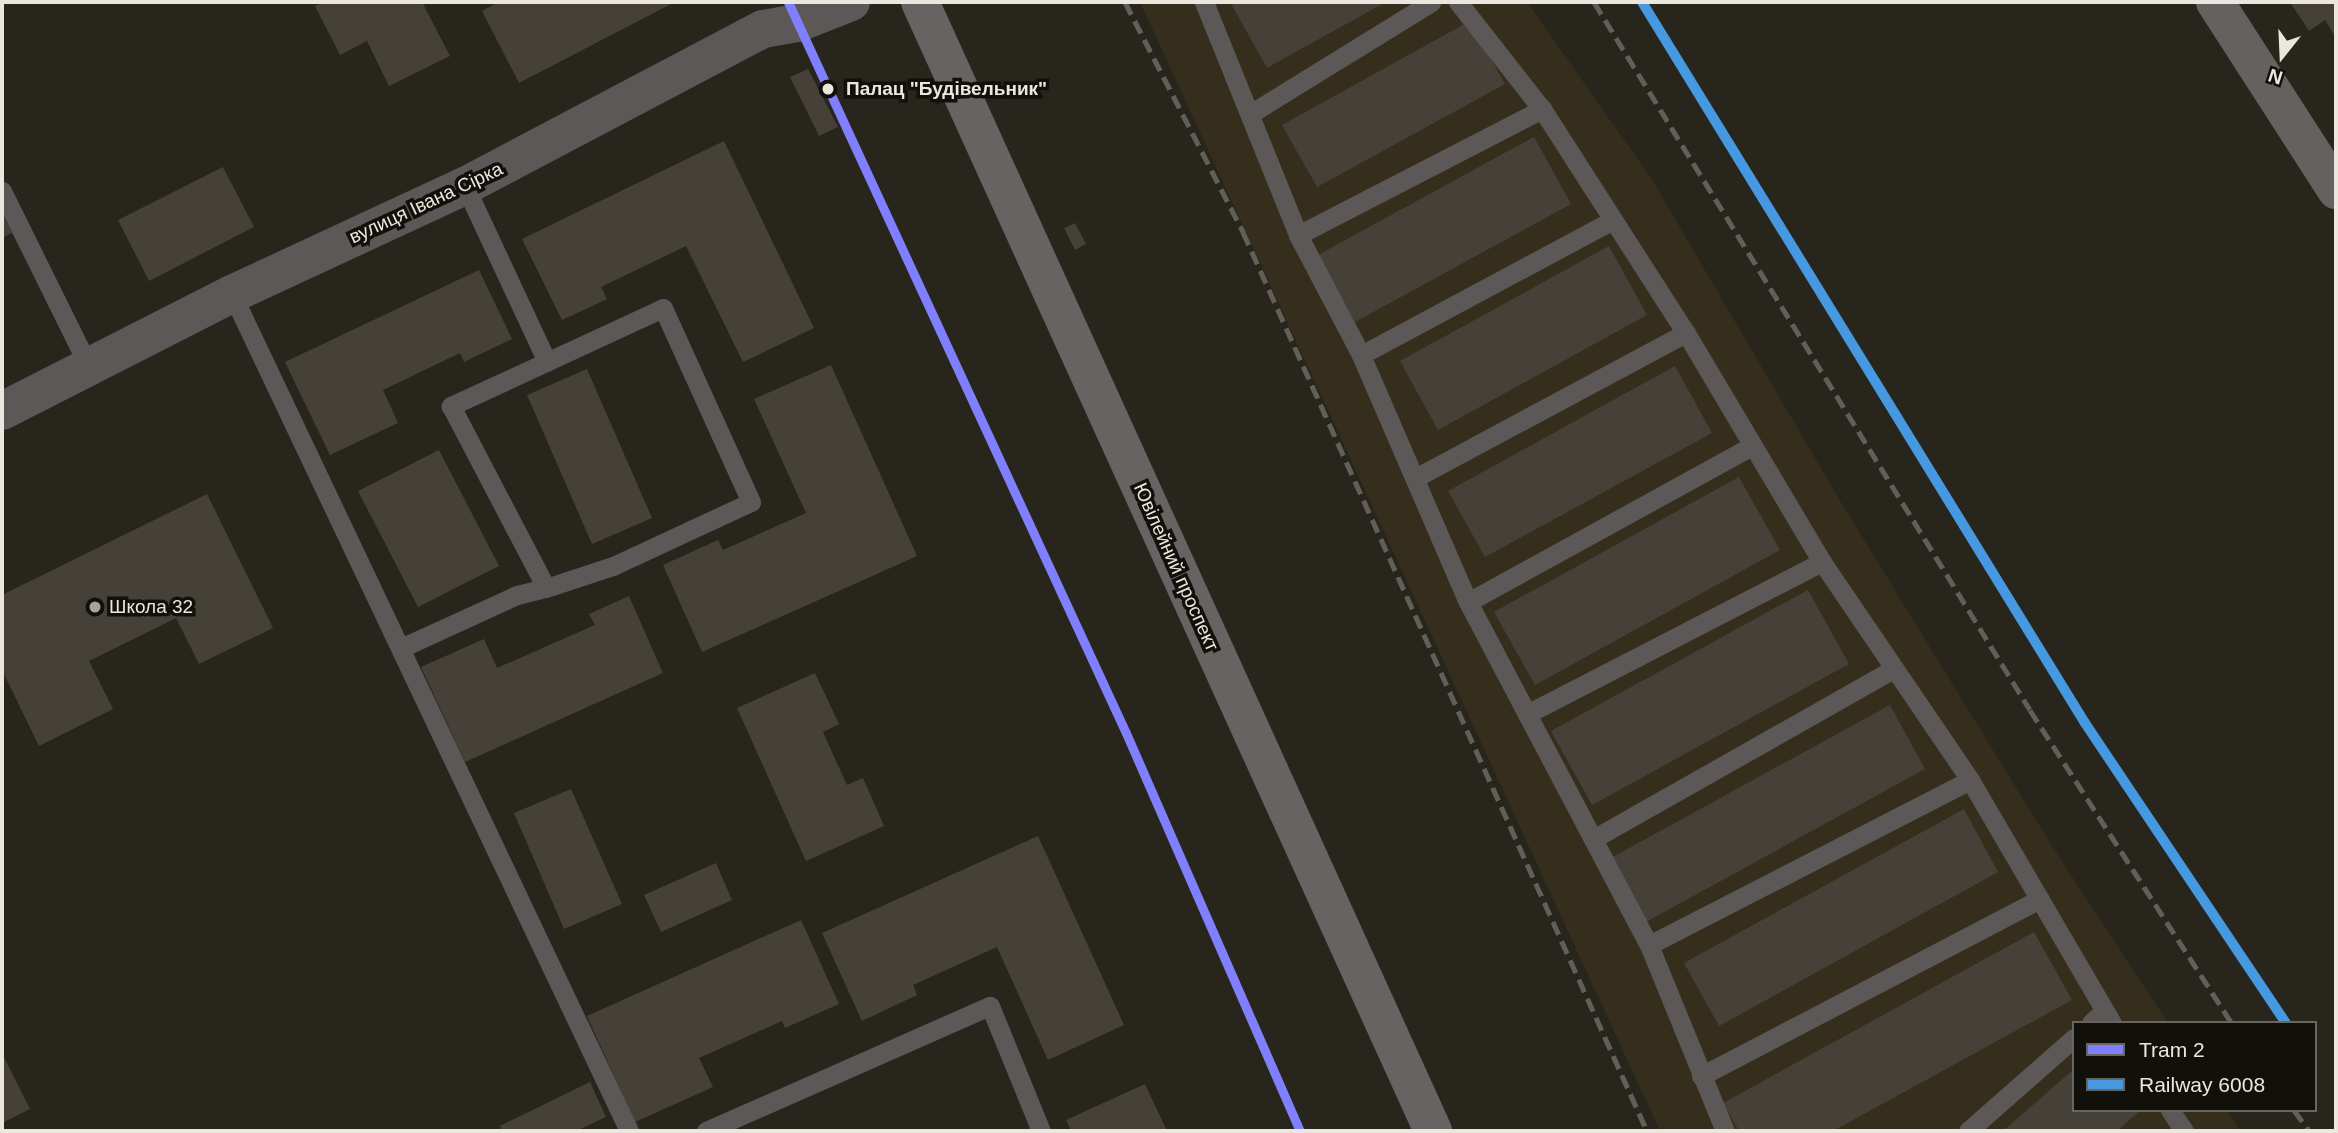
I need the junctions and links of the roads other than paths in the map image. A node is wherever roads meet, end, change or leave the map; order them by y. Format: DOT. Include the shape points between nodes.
graph roads {
  1 [pos="850,2"];
  2 [pos="920,2"];
  3 [pos="1204,2"];
  4 [pos="1431,2"];
  5 [pos="1458,2"];
  6 [pos="2215,2"];
  7 [pos="1542,109"];
  8 [pos="1250,114"];
  9 [pos="465,186"];
  10 [pos="2336,190"];
  11 [pos="2,191"];
  12 [pos="1611,221"];
  13 [pos="1298,236"];
  14 [pos="232,294"];
  15 [pos="1686,333"];
  16 [pos="1361,355"];
  17 [pos="547,362"];
  18 [pos="89,368"];
  19 [pos="2,411"];
  20 [pos="1752,446"];
  21 [pos="1417,477"];
  22 [pos="1822,562"];
  23 [pos="546,588"];
  24 [pos="1468,602"];
  25 [pos="401,648"];
  26 [pos="1892,670"];
  27 [pos="1527,714"];
  28 [pos="1970,780"];
  29 [pos="1593,839"];
  30 [pos="2039,899"];
  31 [pos="1649,945"];
  32 [pos="2102,1019"];
  33 [pos="2072,1040"];
  34 [pos="1701,1076"];
  35 [pos="629,1131"];
  36 [pos="706,1131"];
  37 [pos="1041,1131"];
  38 [pos="1433,1131"];
  39 [pos="1725,1131"];
  40 [pos="1968,1131"];
  1 -- 9 [label="street, вулиця Івана Сірка" via="798,23 763,29"];
  2 -- 38 [label="main road, Ювілейний проспект"];
  3 -- 8 [label="lane"];
  4 -- 8 [label="lane"];
  5 -- 7 [label="lane"];
  6 -- 10 [label="main road"];
  7 -- 12 [label="lane"];
  7 -- 13 [label="lane"];
  8 -- 13 [label="lane"];
  9 -- 14 [label="street, вулиця Івана Сірка"];
  9 -- 17 [label="lane"];
  11 -- 18 [label="lane"];
  12 -- 15 [label="lane"];
  12 -- 16 [label="lane"];
  13 -- 16 [label="lane"];
  14 -- 18 [label="street, вулиця Івана Сірка"];
  14 -- 25 [label="lane"];
  15 -- 20 [label="lane"];
  15 -- 21 [label="lane"];
  16 -- 21 [label="lane"];
  17 -- 23 [label="lane" via="450,406"];
  17 -- 23 [label="lane" via="663,308 751,502 613,566"];
  18 -- 19 [label="street, вулиця Івана Сірка"];
  20 -- 22 [label="lane"];
  20 -- 24 [label="lane"];
  21 -- 24 [label="lane"];
  22 -- 26 [label="lane"];
  22 -- 27 [label="lane"];
  23 -- 25 [label="lane" via="517,595"];
  24 -- 27 [label="lane"];
  25 -- 35 [label="lane"];
  26 -- 28 [label="lane"];
  26 -- 29 [label="lane"];
  27 -- 29 [label="lane"];
  28 -- 30 [label="lane"];
  28 -- 31 [label="lane"];
  29 -- 31 [label="lane"];
  30 -- 32 [label="lane"];
  30 -- 34 [label="lane"];
  31 -- 34 [label="lane"];
  33 -- 40 [label="lane"];
  34 -- 39 [label="lane"];
  36 -- 37 [label="lane" via="990,1006"];
}
